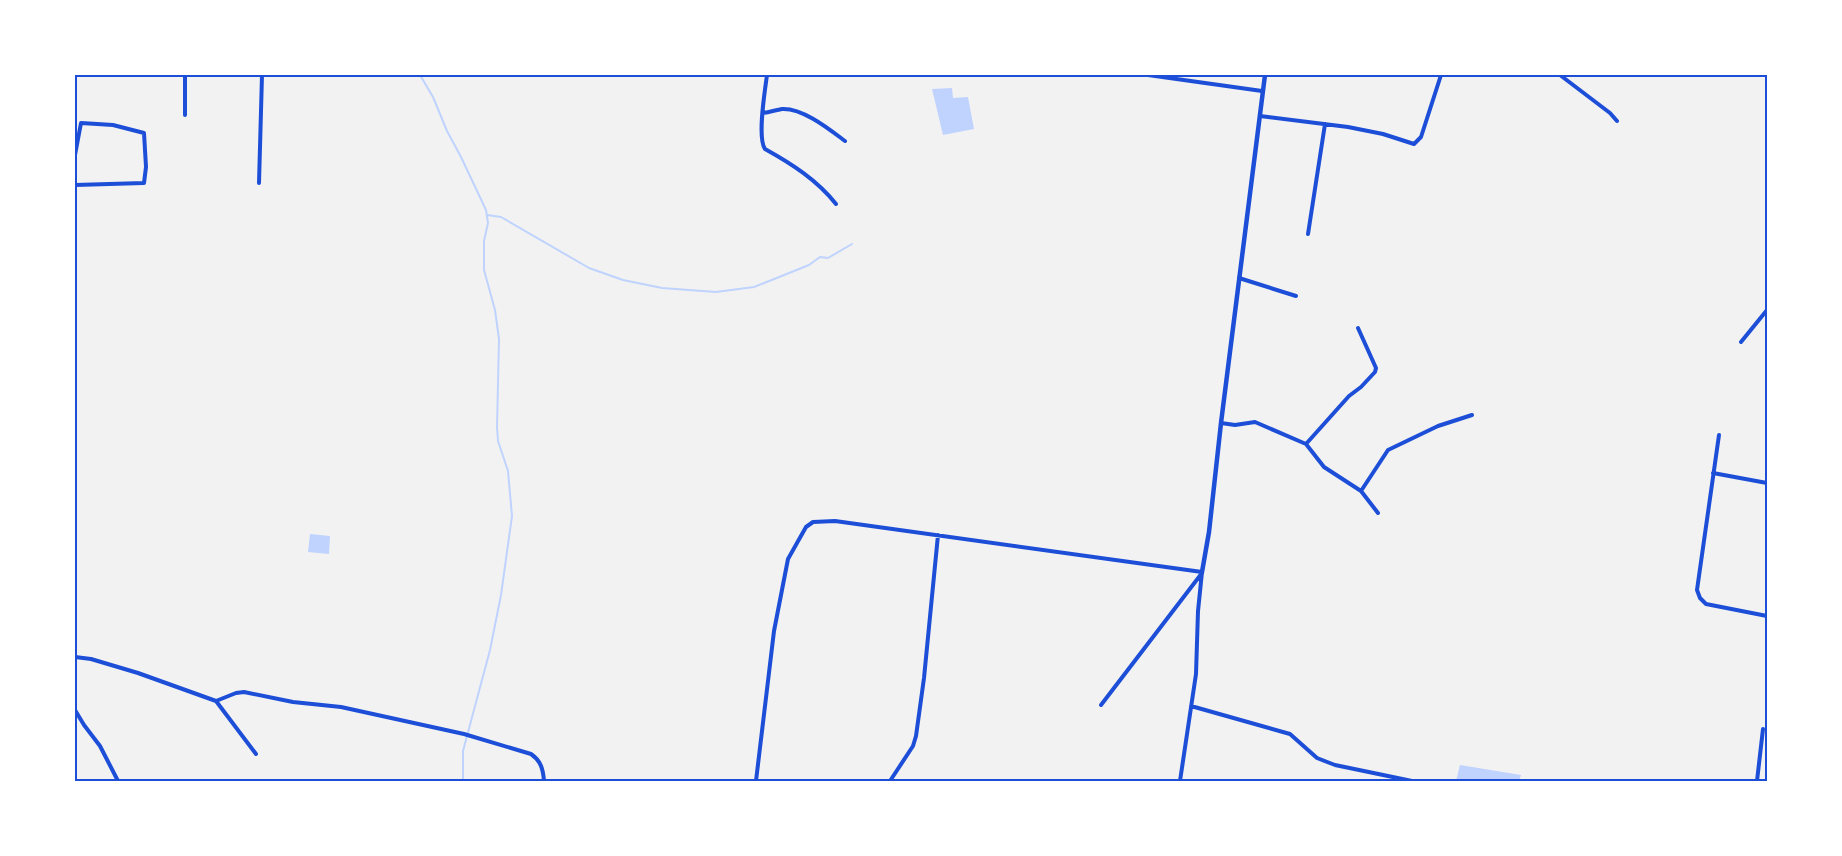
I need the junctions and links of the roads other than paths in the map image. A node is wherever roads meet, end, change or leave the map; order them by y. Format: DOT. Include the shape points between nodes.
graph roads {
  1 [pos="185,75"];
  2 [pos="262,75"];
  3 [pos="767,75"];
  4 [pos="1148,75"];
  5 [pos="1264,75"];
  6 [pos="1442,75"];
  7 [pos="1560,75"];
  8 [pos="1262,91"];
  9 [pos="763,113"];
  10 [pos="185,115"];
  11 [pos="1260,116"];
  12 [pos="1617,121"];
  13 [pos="1325,124"];
  14 [pos="845,141"];
  15 [pos="75,154"];
  16 [pos="259,183"];
  17 [pos="75,185"];
  18 [pos="836,204"];
  19 [pos="1308,234"];
  20 [pos="1239,278"];
  21 [pos="1296,296"];
  22 [pos="1767,310"];
  23 [pos="1358,328"];
  24 [pos="1741,342"];
  25 [pos="1472,415"];
  26 [pos="1221,423"];
  27 [pos="1719,435"];
  28 [pos="1306,444"];
  29 [pos="1713,473"];
  30 [pos="1767,483"];
  31 [pos="1361,491"];
  32 [pos="1378,513"];
  33 [pos="939,535"];
  34 [pos="1202,572"];
  35 [pos="1767,616"];
  36 [pos="75,657"];
  37 [pos="216,701"];
  38 [pos="1101,705"];
  39 [pos="1191,706"];
  40 [pos="75,710"];
  41 [pos="1763,729"];
  42 [pos="256,754"];
  43 [pos="118,781"];
  44 [pos="544,781"];
  45 [pos="756,781"];
  46 [pos="890,781"];
  47 [pos="1180,781"];
  48 [pos="1412,781"];
  49 [pos="1757,781"];
  1 -- 10 [label="street"];
  2 -- 16 [label="street"];
  3 -- 9 [label="street"];
  4 -- 8 [label="street"];
  5 -- 8 [label="street"];
  6 -- 13 [label="street" via="1421,137 1414,144"];
  7 -- 12 [label="street"];
  8 -- 11 [label="street"];
  9 -- 14 [label="street" via="790,110 813,118"];
  9 -- 18 [label="street" via="761,142 765,149 808,176"];
  11 -- 13 [label="street"];
  11 -- 20 [label="street"];
  13 -- 19 [label="street"];
  15 -- 17 [label="street" via="81,123 144,133 144,183"];
  20 -- 21 [label="street"];
  20 -- 26 [label="street"];
  22 -- 24 [label="street"];
  23 -- 28 [label="street" via="1375,372"];
  25 -- 31 [label="street" via="1388,450"];
  26 -- 28 [label="street" via="1255,422"];
  26 -- 34 [label="street"];
  27 -- 29 [label="street"];
  28 -- 31 [label="street" via="1324,467"];
  29 -- 30 [label="street"];
  29 -- 35 [label="street" via="1696,590 1706,604"];
  31 -- 32 [label="street"];
  33 -- 34 [label="street"];
  33 -- 45 [label="street" via="821,520 806,527 783,575"];
  33 -- 46 [label="street" via="916,736"];
  34 -- 38 [label="street"];
  34 -- 39 [label="street"];
  36 -- 37 [label="street" via="138,673"];
  37 -- 42 [label="street"];
  37 -- 44 [label="street" via="244,692 341,707 469,736 531,754 539,759"];
  39 -- 47 [label="street"];
  39 -- 48 [label="street" via="1290,734 1317,758 1335,765"];
  40 -- 43 [label="street"];
  41 -- 49 [label="street"];
}
